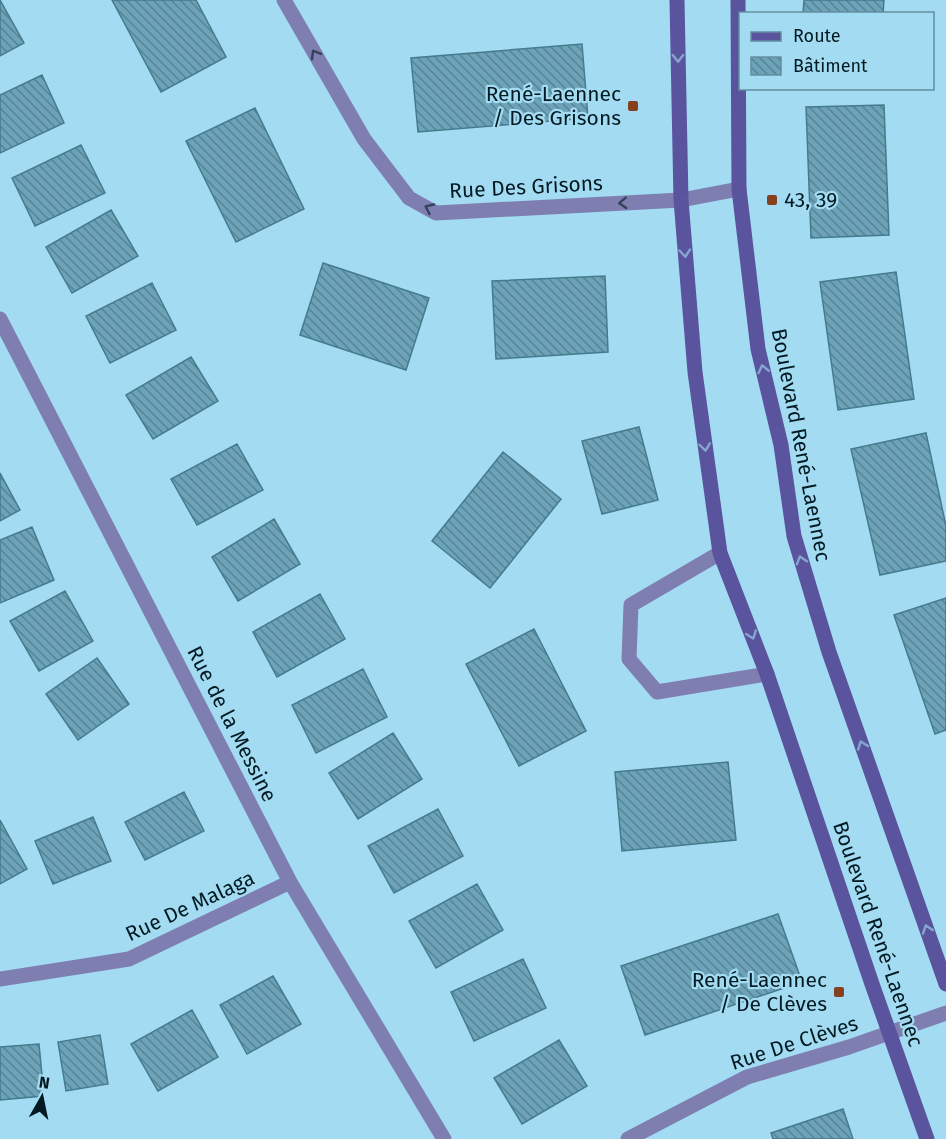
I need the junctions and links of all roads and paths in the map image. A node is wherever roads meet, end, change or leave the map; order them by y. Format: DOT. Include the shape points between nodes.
graph roads {
  1 [pos="284,0"];
  2 [pos="677,0"];
  3 [pos="738,0"];
  4 [pos="739,189"];
  5 [pos="681,200"];
  6 [pos="0,319"];
  7 [pos="720,554"];
  8 [pos="767,674"];
  9 [pos="290,882"];
  10 [pos="0,979"];
  11 [pos="946,984"];
  12 [pos="946,1013"];
  13 [pos="890,1033"];
  14 [pos="444,1139"];
  15 [pos="628,1139"];
  16 [pos="927,1139"];
  5 -- 1 [label="street, Rue Des Grisons, one-way" via="436,213 409,198 364,140"];
  2 -- 5 [label="street, Boulevard René-Laennec, one-way"];
  3 -- 4 [label="street, Boulevard René-Laennec"];
  4 -- 5 [label="street, Rue Des Grisons"];
  11 -- 4 [label="street, Boulevard René-Laennec, one-way" via="829,652 794,536 781,445 758,349"];
  5 -- 7 [label="street, Boulevard René-Laennec, one-way" via="695,372"];
  6 -- 9 [label="street, Rue de la Messine"];
  7 -- 8 [label="street, Boulevard René-Laennec, one-way"];
  7 -- 8 [label="street" via="631,605 629,659 657,692"];
  8 -- 13 [label="street, Boulevard René-Laennec"];
  9 -- 10 [label="street, Rue De Malaga" via="129,959"];
  9 -- 14 [label="street, Rue de la Messine"];
  12 -- 13 [label="street, Rue De Clèves"];
  13 -- 15 [label="street, Rue De Clèves" via="747,1077"];
  13 -- 16 [label="street, Boulevard René-Laennec"];
}
